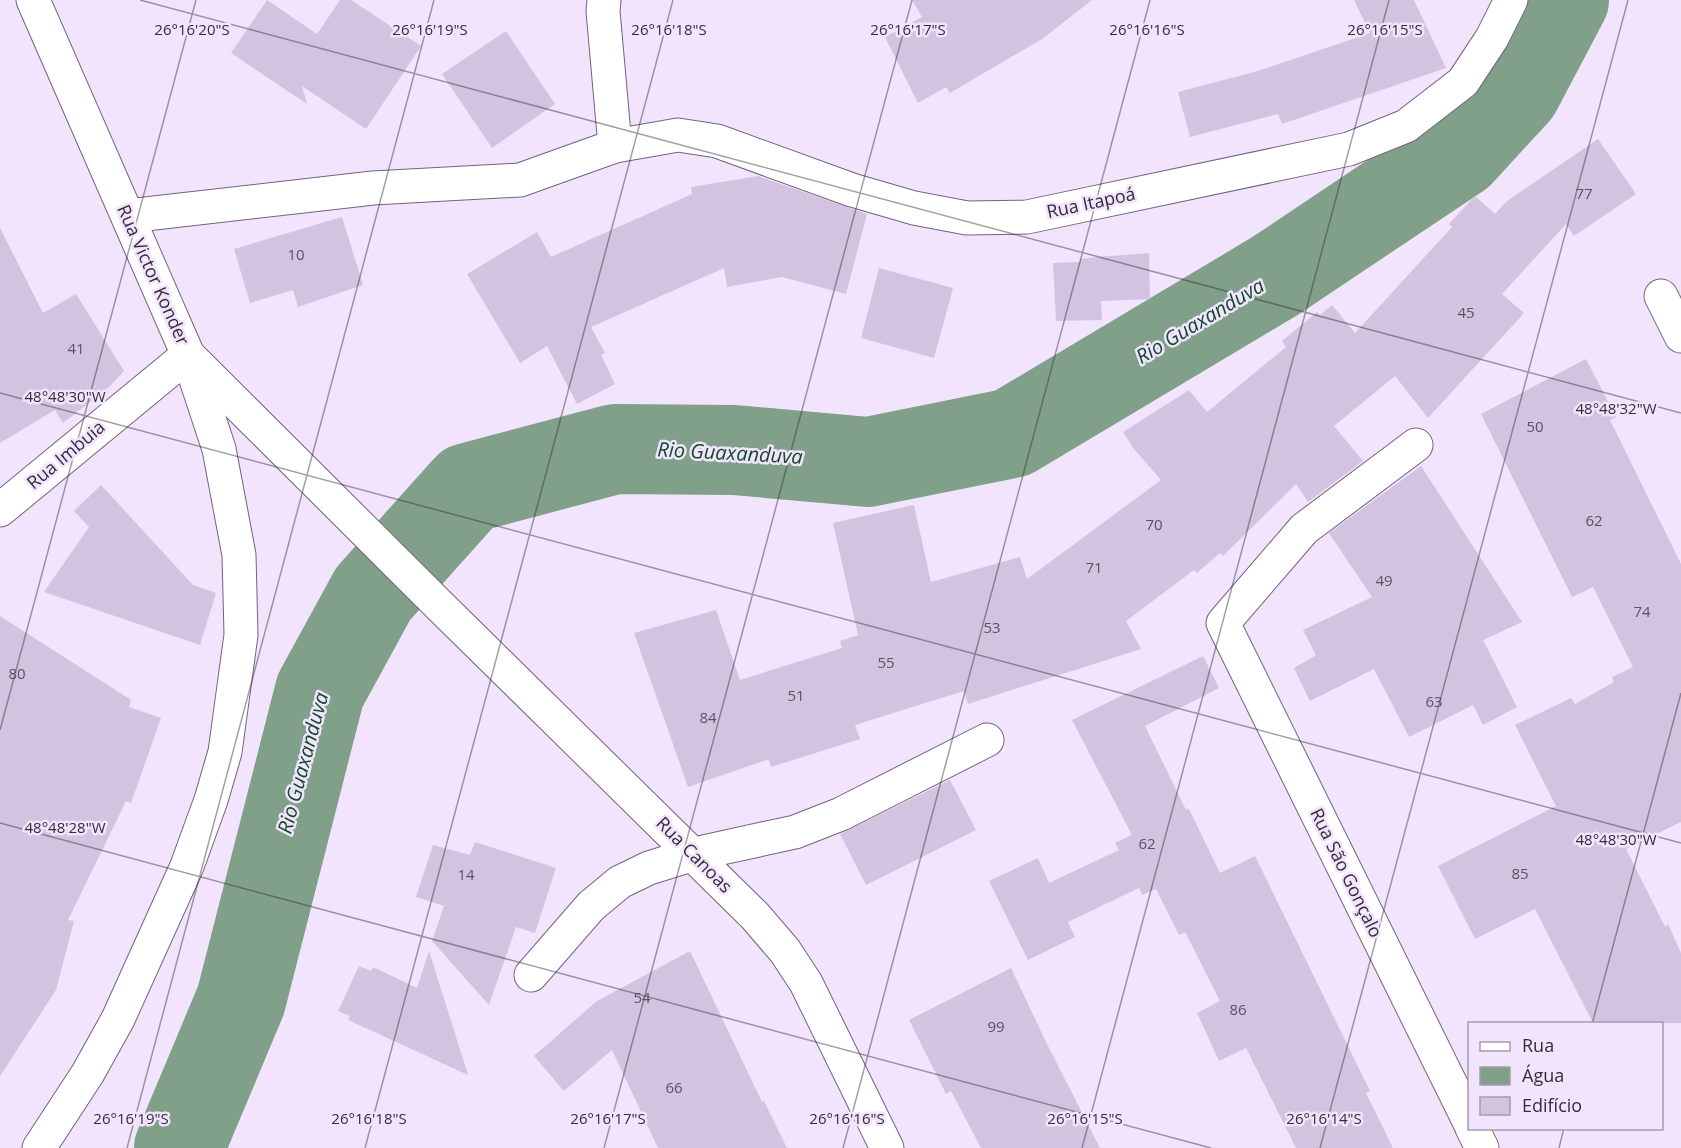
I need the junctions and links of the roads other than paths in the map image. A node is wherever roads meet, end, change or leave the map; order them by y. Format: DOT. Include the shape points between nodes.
graph roads {
  1 [pos="33,0"];
  2 [pos="604,0"];
  3 [pos="1511,0"];
  4 [pos="615,146"];
  5 [pos="128,216"];
  6 [pos="1661,296"];
  7 [pos="1681,336"];
  8 [pos="188,355"];
  9 [pos="1416,445"];
  10 [pos="0,510"];
  11 [pos="440,606"];
  12 [pos="987,740"];
  13 [pos="694,854"];
  14 [pos="531,975"];
  15 [pos="1468,1119"];
  16 [pos="1473,1130"];
  17 [pos="39,1148"];
  18 [pos="887,1148"];
  19 [pos="1482,1148"];
  1 -- 5 [label="street, Rua Victor Konder"];
  2 -- 4 [label="street"];
  3 -- 4 [label="street, Rua Itapoá" via="1463,82 1406,126 1349,149 1027,217 967,218 914,208 717,141 678,135"];
  4 -- 5 [label="street, Rua Itapoá" via="520,180 373,188"];
  5 -- 8 [label="street, Rua Victor Konder"];
  6 -- 7 [label="street"];
  8 -- 10 [label="street, Rua Imbuia"];
  8 -- 11 [label="street, Rua Victor Konder"];
  8 -- 17 [label="street" via="219,449 238,555 241,635 225,752 187,866 122,1009 88,1073"];
  9 -- 15 [label="street, Rua São Gonçalo" via="1304,529 1222,623"];
  11 -- 13 [label="street, Rua Canoas"];
  12 -- 13 [label="street" via="841,814 795,832"];
  13 -- 14 [label="street" via="620,882 591,906"];
  13 -- 18 [label="street, Rua Canoas" via="756,916 806,983"];
  16 -- 19 [label="street"];
}
